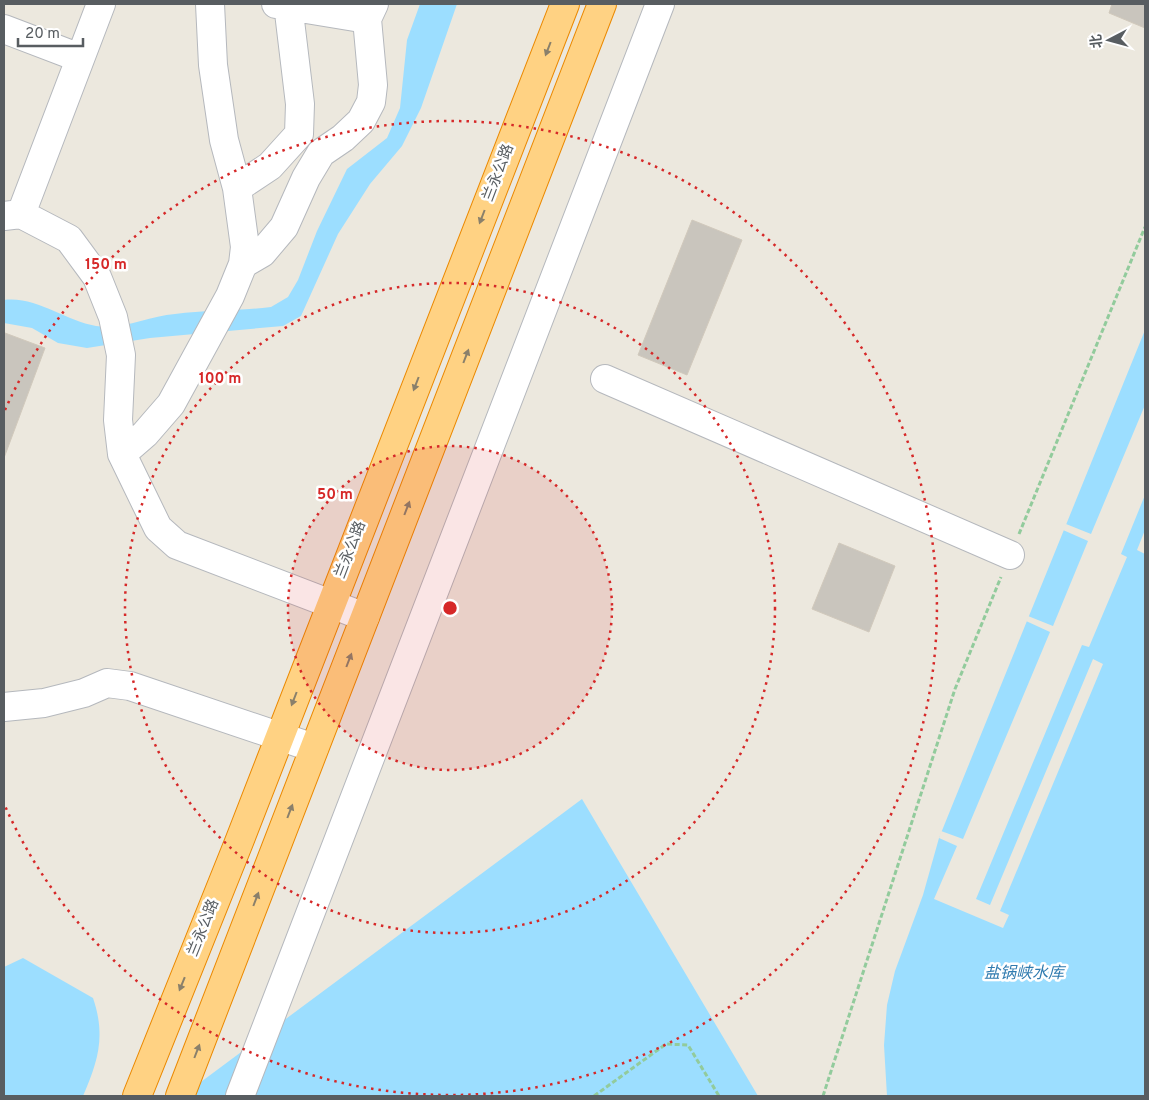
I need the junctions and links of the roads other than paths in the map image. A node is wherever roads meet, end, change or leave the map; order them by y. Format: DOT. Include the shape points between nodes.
graph roads {
  1 [pos="101,4"];
  2 [pos="210,4"];
  3 [pos="284,4"];
  4 [pos="565,4"];
  5 [pos="602,4"];
  6 [pos="660,4"];
  7 [pos="370,12"];
  8 [pos="4,29"];
  9 [pos="80,58"];
  10 [pos="237,188"];
  11 [pos="12,215"];
  12 [pos="243,264"];
  13 [pos="605,378"];
  14 [pos="122,454"];
  15 [pos="1010,555"];
  16 [pos="331,604"];
  17 [pos="365,617"];
  18 [pos="4,707"];
  19 [pos="280,736"];
  20 [pos="314,748"];
  21 [pos="137,1096"];
  22 [pos="180,1096"];
  23 [pos="240,1096"];
  1 -- 9 [label="street"];
  2 -- 10 [label="street" via="213,65 224,140"];
  3 -- 7 [label="street"];
  3 -- 10 [label="street" via="300,104 299,134 270,166"];
  4 -- 16 [label="highway, 兰永公路, one-way"];
  17 -- 5 [label="highway, one-way"];
  6 -- 23 [label="street"];
  7 -- 12 [label="street" via="371,102 361,121 321,153 284,227 262,253"];
  8 -- 9 [label="street"];
  9 -- 11 [label="street"];
  10 -- 12 [label="street" via="245,246"];
  11 -- 14 [label="street" via="69,239 96,277 113,316 121,355 118,420"];
  12 -- 14 [label="street" via="230,296 171,404"];
  13 -- 15 [label="street"];
  14 -- 16 [label="street" via="158,528 177,545"];
  16 -- 17 [label="street"];
  16 -- 19 [label="highway, 兰永公路, one-way"];
  20 -- 17 [label="highway, one-way"];
  18 -- 19 [label="street" via="44,703 84,693 107,683 130,686"];
  19 -- 20 [label="street"];
  19 -- 21 [label="highway, 兰永公路, one-way"];
  22 -- 20 [label="highway, one-way"];
}
